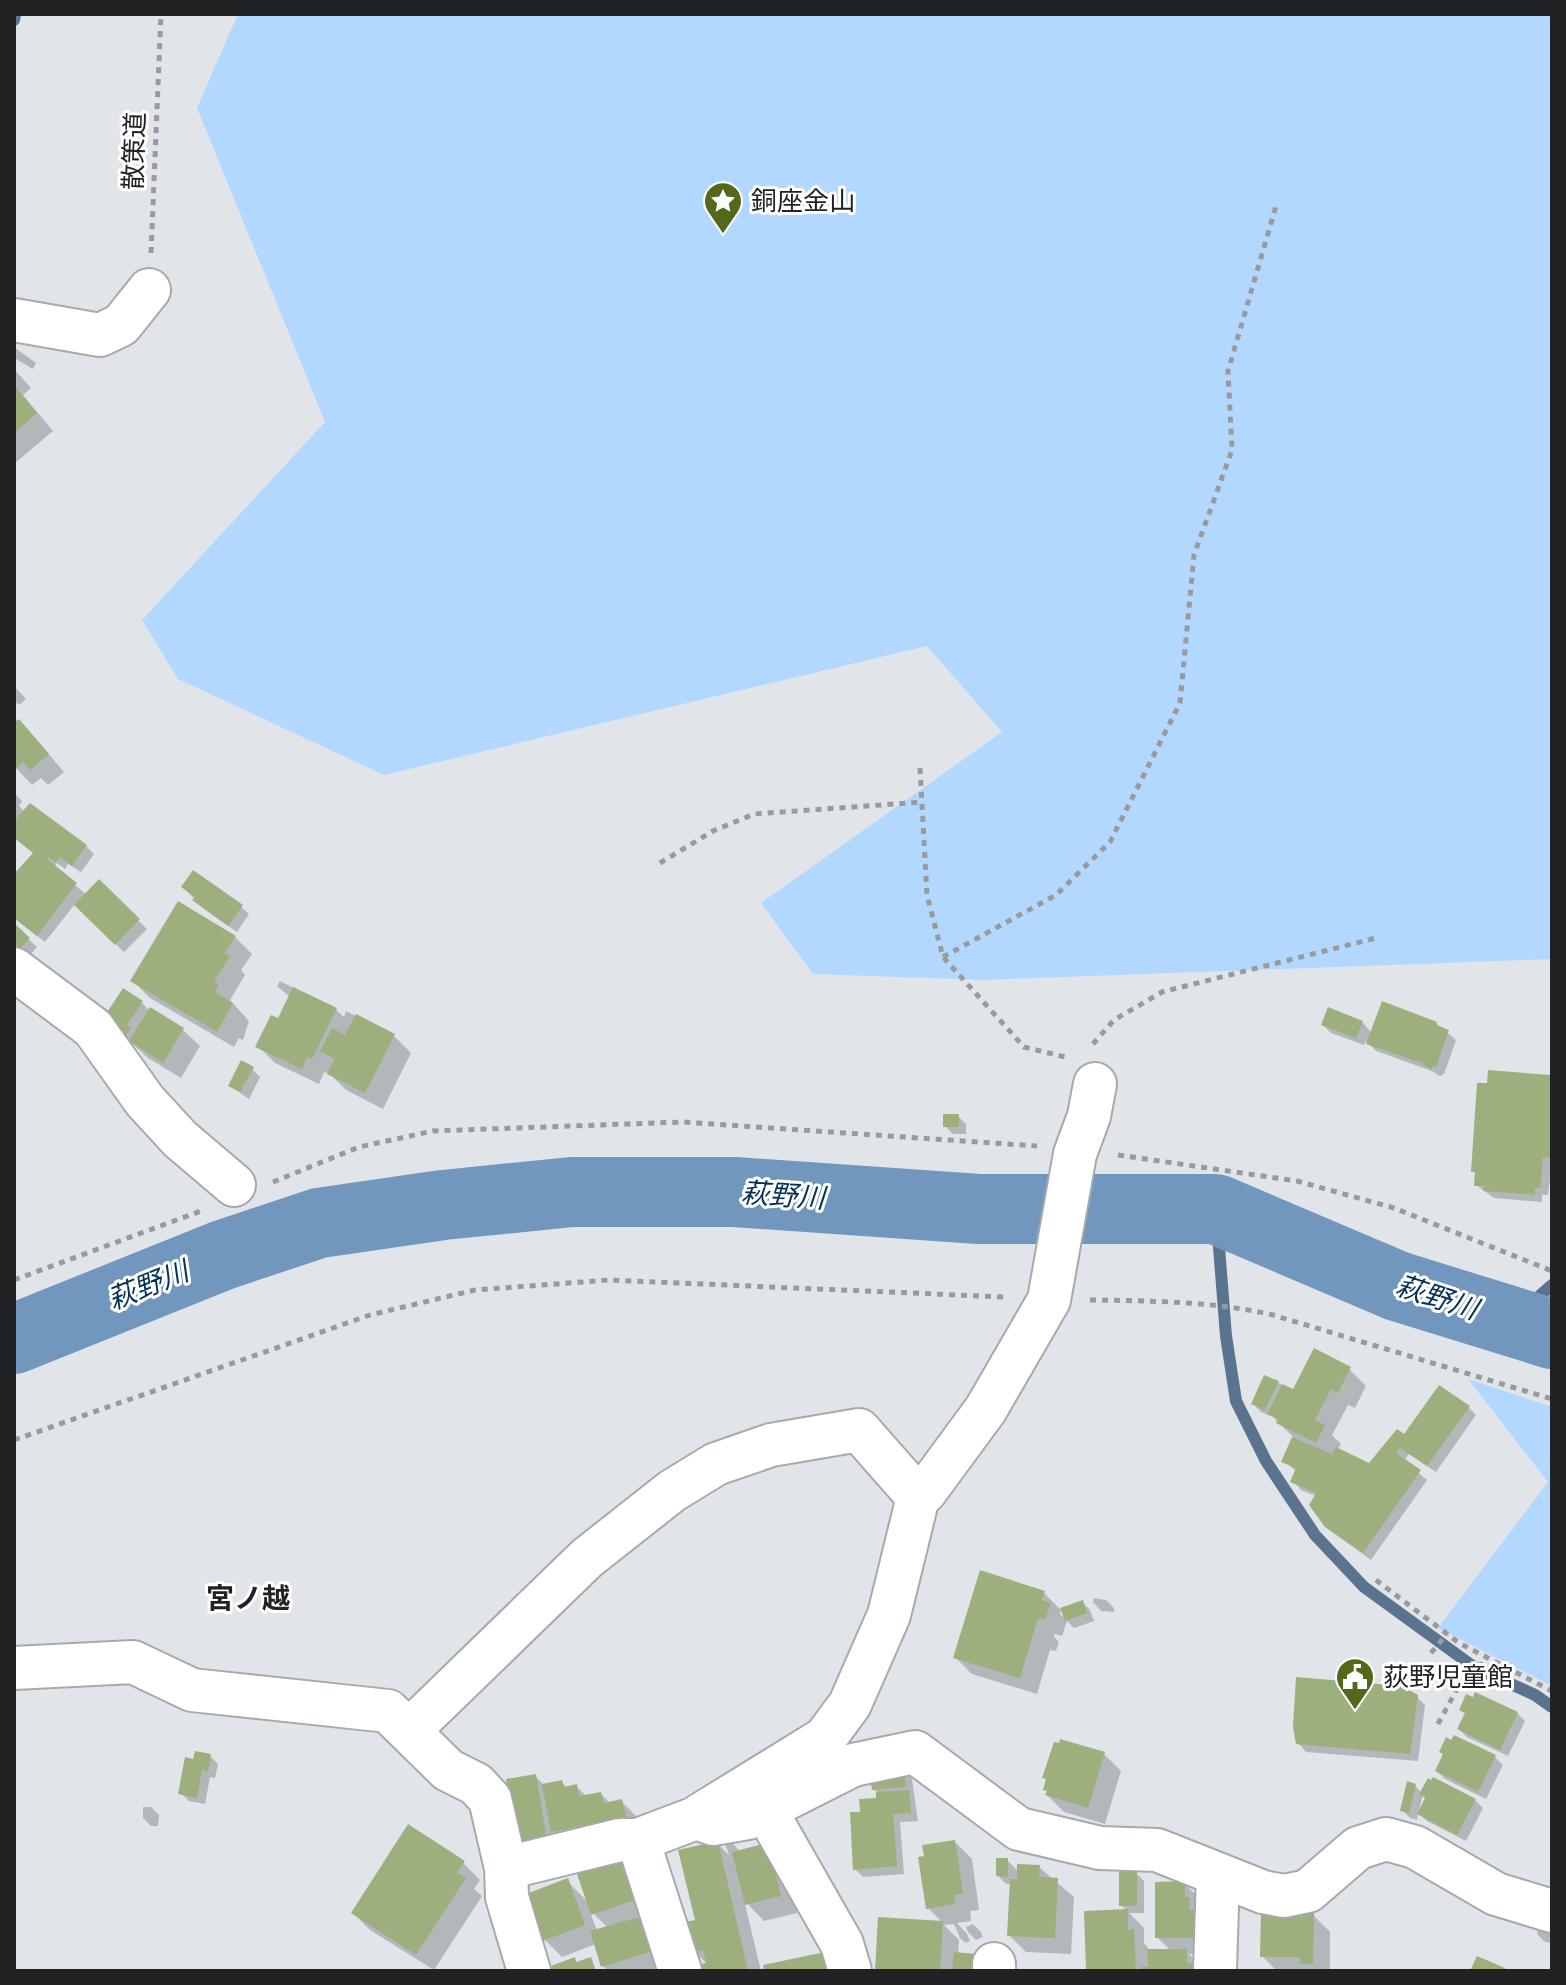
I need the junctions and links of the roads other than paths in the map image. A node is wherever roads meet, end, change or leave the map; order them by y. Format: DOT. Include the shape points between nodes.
graph roads {
  1 [pos="149,290"];
  2 [pos="14,320"];
  3 [pos="14,969"];
  4 [pos="1087,1072"];
  5 [pos="234,1185"];
  6 [pos="918,1497"];
  7 [pos="14,1668"];
  8 [pos="407,1728"];
  9 [pos="766,1811"];
  10 [pos="696,1818"];
  11 [pos="638,1840"];
  12 [pos="506,1868"];
  13 [pos="1218,1874"];
  14 [pos="1552,1911"];
  15 [pos="1215,1970"];
  16 [pos="529,1971"];
  17 [pos="680,1971"];
  18 [pos="850,1971"];
  1 -- 2 [label="street" via="121,325 100,335"];
  3 -- 5 [label="street" via="93,1028 145,1101"];
  4 -- 6 [label="street" via="1089,1116 1075,1152 1050,1290 986,1409"];
  6 -- 8 [label="street" via="859,1430 771,1445 716,1464 672,1491 587,1558"];
  6 -- 10 [label="street" via="889,1615 850,1704 825,1738"];
  7 -- 8 [label="street" via="133,1662 192,1690 388,1711"];
  8 -- 12 [label="street" via="448,1770 476,1784 490,1799"];
  9 -- 10 [label="street" via="713,1824"];
  9 -- 13 [label="street" via="853,1765 915,1752 1019,1829 1100,1848 1157,1850"];
  9 -- 18 [label="street" via="842,1944"];
  10 -- 11 [label="street"];
  11 -- 12 [label="street"];
  11 -- 17 [label="street"];
  12 -- 16 [label="street" via="507,1897"];
  13 -- 14 [label="street" via="1284,1896 1308,1891 1358,1848 1386,1839 1415,1847 1496,1894"];
  13 -- 15 [label="street"];
}
